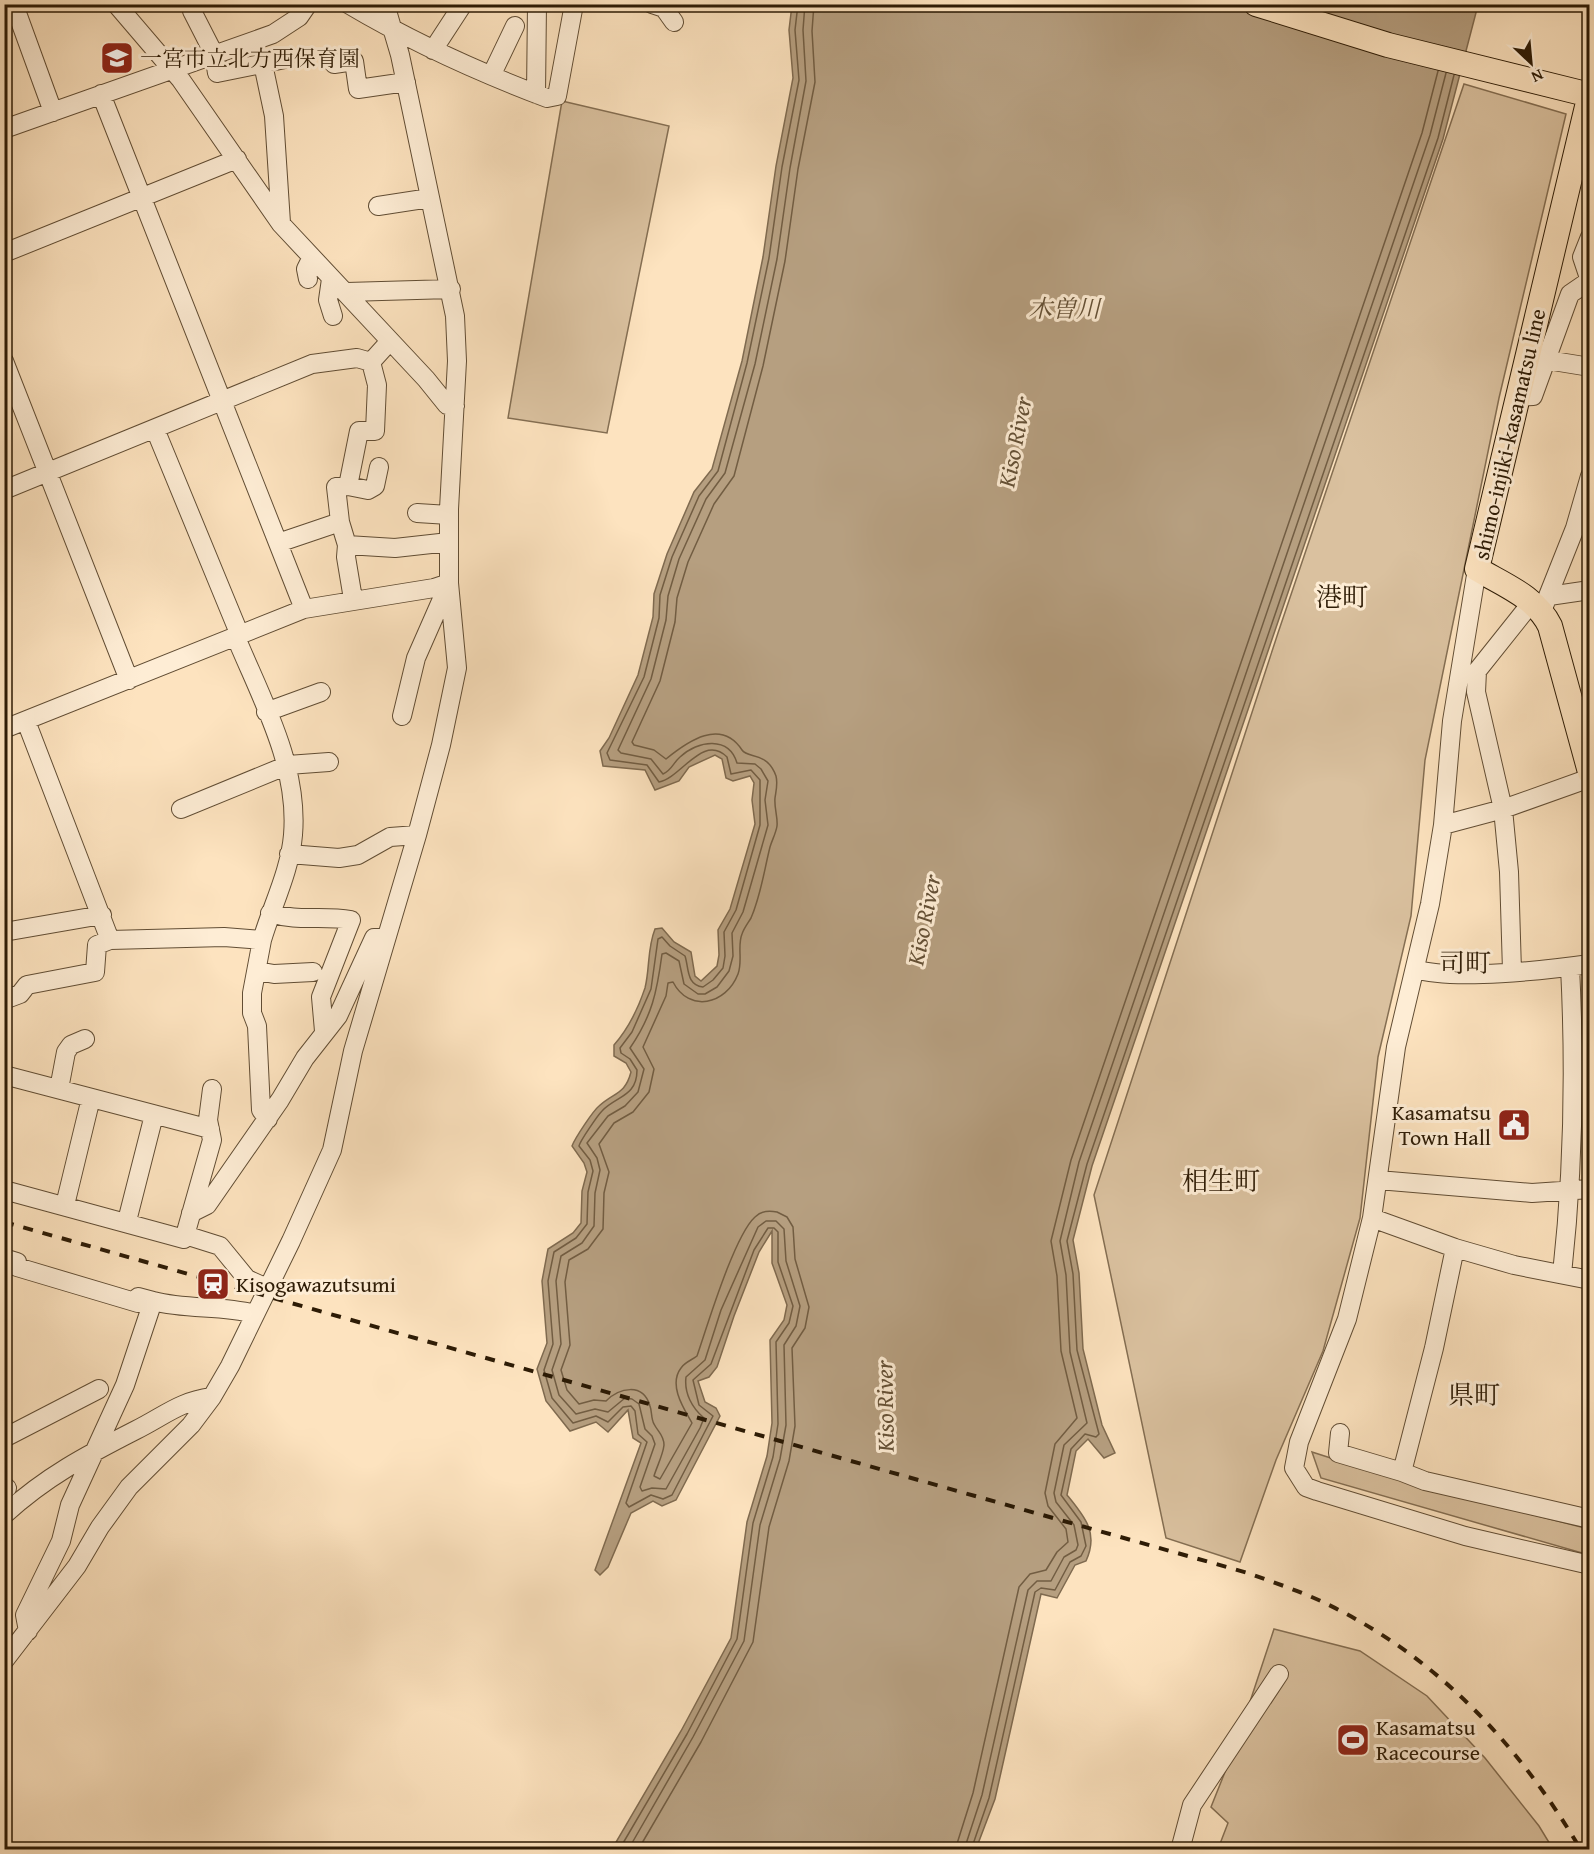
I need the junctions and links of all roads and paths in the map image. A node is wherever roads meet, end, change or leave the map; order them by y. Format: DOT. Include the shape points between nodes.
graph roads {
  1 [pos="116,4"];
  2 [pos="194,4"];
  3 [pos="308,4"];
  4 [pos="348,4"];
  5 [pos="385,4"];
  6 [pos="463,4"];
  7 [pos="537,4"];
  8 [pos="574,4"];
  9 [pos="652,4"];
  10 [pos="1256,4"];
  11 [pos="17,13"];
  12 [pos="674,22"];
  13 [pos="515,26"];
  14 [pos="394,31"];
  15 [pos="433,50"];
  16 [pos="214,54"];
  17 [pos="285,59"];
  18 [pos="262,64"];
  19 [pos="334,64"];
  20 [pos="172,68"];
  21 [pos="492,74"];
  22 [pos="406,82"];
  23 [pos="101,94"];
  24 [pos="536,94"];
  25 [pos="1589,95"];
  26 [pos="53,112"];
  27 [pos="4,129"];
  28 [pos="237,159"];
  29 [pos="144,197"];
  30 [pos="430,198"];
  31 [pos="378,207"];
  32 [pos="281,224"];
  33 [pos="1590,237"];
  34 [pos="4,253"];
  35 [pos="311,259"];
  36 [pos="308,279"];
  37 [pos="331,279"];
  38 [pos="1589,281"];
  39 [pos="451,289"];
  40 [pos="347,292"];
  41 [pos="333,316"];
  42 [pos="390,341"];
  43 [pos="1547,360"];
  44 [pos="4,361"];
  45 [pos="371,362"];
  46 [pos="1590,367"];
  47 [pos="1518,398"];
  48 [pos="221,401"];
  49 [pos="455,406"];
  50 [pos="155,429"];
  51 [pos="379,467"];
  52 [pos="48,473"];
  53 [pos="1590,476"];
  54 [pos="348,486"];
  55 [pos="4,490"];
  56 [pos="417,513"];
  57 [pos="449,515"];
  58 [pos="340,522"];
  59 [pos="449,542"];
  60 [pos="278,543"];
  61 [pos="347,545"];
  62 [pos="1477,570"];
  63 [pos="449,583"];
  64 [pos="1590,590"];
  65 [pos="353,599"];
  66 [pos="1541,603"];
  67 [pos="304,609"];
  68 [pos="237,634"];
  69 [pos="129,680"];
  70 [pos="321,692"];
  71 [pos="266,712"];
  72 [pos="402,716"];
  73 [pos="26,721"];
  74 [pos="4,729"];
  75 [pos="329,762"];
  76 [pos="288,765"];
  77 [pos="1590,772"];
  78 [pos="1590,778"];
  79 [pos="180,808"];
  80 [pos="1503,809"];
  81 [pos="1443,825"];
  82 [pos="417,835"];
  83 [pos="289,854"];
  84 [pos="270,913"];
  85 [pos="102,915"];
  86 [pos="4,932"];
  87 [pos="386,938"];
  88 [pos="110,940"];
  89 [pos="262,940"];
  90 [pos="1590,964"];
  91 [pos="1570,967"];
  92 [pos="1415,969"];
  93 [pos="257,971"];
  94 [pos="1512,971"];
  95 [pos="313,972"];
  96 [pos="4,1000"];
  97 [pos="324,1031"];
  98 [pos="85,1039"];
  99 [pos="4,1075"];
  100 [pos="59,1089"];
  101 [pos="212,1089"];
  102 [pos="91,1098"];
  103 [pos="154,1114"];
  104 [pos="268,1119"];
  105 [pos="210,1129"];
  106 [pos="1378,1180"];
  107 [pos="1590,1189"];
  108 [pos="4,1190"];
  109 [pos="1568,1192"];
  110 [pos="64,1205"];
  111 [pos="191,1213"];
  112 [pos="1372,1218"];
  113 [pos="127,1221"];
  114 [pos="185,1235"];
  115 [pos="1455,1248"];
  116 [pos="4,1258"];
  117 [pos="1562,1274"];
  118 [pos="1590,1280"];
  119 [pos="267,1288"];
  120 [pos="153,1301"];
  121 [pos="255,1314"];
  122 [pos="99,1389"];
  123 [pos="212,1397"];
  124 [pos="1340,1433"];
  125 [pos="4,1438"];
  126 [pos="96,1450"];
  127 [pos="1402,1472"];
  128 [pos="4,1515"];
  129 [pos="1590,1519"];
  130 [pos="1590,1565"];
  131 [pos="28,1631"];
  132 [pos="7,1654"];
  133 [pos="1279,1674"];
  134 [pos="1180,1850"];
  1 -- 20 [label="street"];
  2 -- 16 [label="street" via="192,11"];
  3 -- 16 [label="street" via="299,17 273,34"];
  4 -- 14 [label="street"];
  5 -- 14 [label="street"];
  6 -- 15 [label="street"];
  7 -- 24 [label="street"];
  8 -- 24 [label="street" via="557,96"];
  9 -- 12 [label="street" via="663,8"];
  10 -- 25 [label="main road" via="1388,45"];
  11 -- 26 [label="street"];
  13 -- 21 [label="street"];
  14 -- 15 [label="street"];
  14 -- 22 [label="street"];
  15 -- 21 [label="street"];
  16 -- 18 [label="street" via="217,73"];
  16 -- 20 [label="street"];
  17 -- 18 [label="street"];
  18 -- 32 [label="street" via="274,116"];
  19 -- 22 [label="street" via="354,61 358,88"];
  20 -- 23 [label="street"];
  20 -- 28 [label="street"];
  21 -- 24 [label="street"];
  22 -- 30 [label="street"];
  23 -- 26 [label="street"];
  23 -- 29 [label="street"];
  25 -- 47 [label="main road, shimo-injiki-kasamatsu line"];
  26 -- 27 [label="street"];
  28 -- 29 [label="street"];
  28 -- 32 [label="street"];
  29 -- 34 [label="street"];
  29 -- 48 [label="street"];
  30 -- 31 [label="street"];
  30 -- 39 [label="street"];
  32 -- 35 [label="street"];
  33 -- 38 [label="street" via="1582,256"];
  35 -- 36 [label="street" via="306,269"];
  35 -- 37 [label="street"];
  37 -- 40 [label="street"];
  37 -- 41 [label="street" via="328,300"];
  38 -- 43 [label="street" via="1570,294"];
  39 -- 40 [label="street"];
  39 -- 49 [label="street" via="458,361"];
  40 -- 42 [label="street"];
  42 -- 45 [label="street"];
  42 -- 49 [label="street" via="447,405"];
  43 -- 46 [label="street"];
  43 -- 47 [label="street" via="1533,396"];
  44 -- 52 [label="street"];
  45 -- 48 [label="street" via="357,358 312,364"];
  45 -- 54 [label="street" via="377,385 375,431 359,431"];
  47 -- 62 [label="main road, shimo-injiki-kasamatsu line"];
  48 -- 50 [label="street"];
  48 -- 60 [label="street"];
  49 -- 57 [label="street"];
  50 -- 52 [label="street"];
  50 -- 68 [label="street"];
  51 -- 54 [label="street" via="375,486 368,490"];
  52 -- 55 [label="street"];
  52 -- 69 [label="street"];
  53 -- 66 [label="street" via="1575,528"];
  54 -- 58 [label="street" via="336,487"];
  56 -- 57 [label="street"];
  57 -- 59 [label="street"];
  58 -- 60 [label="street"];
  58 -- 61 [label="street"];
  59 -- 61 [label="street" via="395,548"];
  59 -- 63 [label="street"];
  60 -- 67 [label="street"];
  61 -- 65 [label="street"];
  62 -- 66 [label="main road, shimo-injiki-kasamatsu line"];
  62 -- 81 [label="street" via="1452,721"];
  63 -- 65 [label="street"];
  63 -- 72 [label="street" via="416,658"];
  63 -- 82 [label="street" via="457,668"];
  64 -- 66 [label="street"];
  65 -- 67 [label="street"];
  66 -- 77 [label="main road"];
  66 -- 80 [label="street" via="1477,671 1476,692"];
  67 -- 68 [label="street"];
  68 -- 69 [label="street"];
  68 -- 71 [label="street"];
  69 -- 73 [label="street"];
  70 -- 71 [label="street"];
  71 -- 76 [label="street"];
  73 -- 74 [label="street"];
  73 -- 85 [label="street"];
  75 -- 76 [label="street"];
  76 -- 79 [label="street"];
  76 -- 83 [label="street" via="294,834"];
  78 -- 80 [label="street"];
  80 -- 81 [label="street"];
  80 -- 94 [label="street"];
  81 -- 92 [label="street"];
  82 -- 83 [label="street" via="390,837 358,855 339,858"];
  82 -- 87 [label="street"];
  83 -- 84 [label="street"];
  84 -- 89 [label="street"];
  84 -- 97 [label="street" via="289,919 351,920 321,997"];
  85 -- 86 [label="street"];
  85 -- 88 [label="street"];
  87 -- 97 [label="street" via="374,938 338,1016"];
  87 -- 119 [label="street" via="353,1051 332,1150"];
  88 -- 89 [label="street"];
  88 -- 96 [label="street" via="97,945 95,972 27,985 20,994"];
  89 -- 93 [label="street"];
  90 -- 91 [label="street"];
  91 -- 94 [label="street"];
  91 -- 109 [label="street" via="1573,1032"];
  92 -- 94 [label="street" via="1431,974"];
  92 -- 106 [label="street" via="1396,1047"];
  93 -- 95 [label="street"];
  93 -- 104 [label="street" via="252,1013 258,1026 261,1110"];
  97 -- 104 [label="street"];
  98 -- 100 [label="street" via="66,1052"];
  99 -- 100 [label="street"];
  100 -- 102 [label="street"];
  101 -- 105 [label="street"];
  102 -- 103 [label="street"];
  102 -- 110 [label="street"];
  103 -- 105 [label="street"];
  103 -- 113 [label="street"];
  104 -- 111 [label="street" via="207,1205"];
  105 -- 111 [label="street" via="212,1140"];
  106 -- 109 [label="street"];
  106 -- 112 [label="street"];
  107 -- 109 [label="street"];
  108 -- 110 [label="street"];
  109 -- 117 [label="street"];
  110 -- 113 [label="street"];
  111 -- 114 [label="street"];
  112 -- 115 [label="street"];
  112 -- 130 [label="street" via="1347,1319 1299,1442 1294,1468 1299,1478 1306,1487 1317,1491 1445,1530"];
  113 -- 114 [label="street" via="184,1239"];
  114 -- 119 [label="street" via="220,1246 247,1279"];
  115 -- 117 [label="street"];
  115 -- 127 [label="street"];
  116 -- 120 [label="street" via="17,1262 17,1267 138,1303 138,1297"];
  117 -- 118 [label="street"];
  119 -- 121 [label="street"];
  120 -- 121 [label="street" via="172,1306 230,1307"];
  120 -- 126 [label="street" via="125,1385"];
  121 -- 123 [label="street"];
  122 -- 125 [label="street"];
  123 -- 126 [label="street" via="187,1401"];
  123 -- 131 [label="street" via="191,1425 129,1487"];
  124 -- 127 [label="street" via="1338,1453"];
  126 -- 128 [label="street" via="70,1463"];
  126 -- 131 [label="street" via="70,1505 61,1541 25,1615"];
  127 -- 129 [label="street"];
  131 -- 132 [label="street"];
  133 -- 134 [label="street" via="1192,1804"];
}
